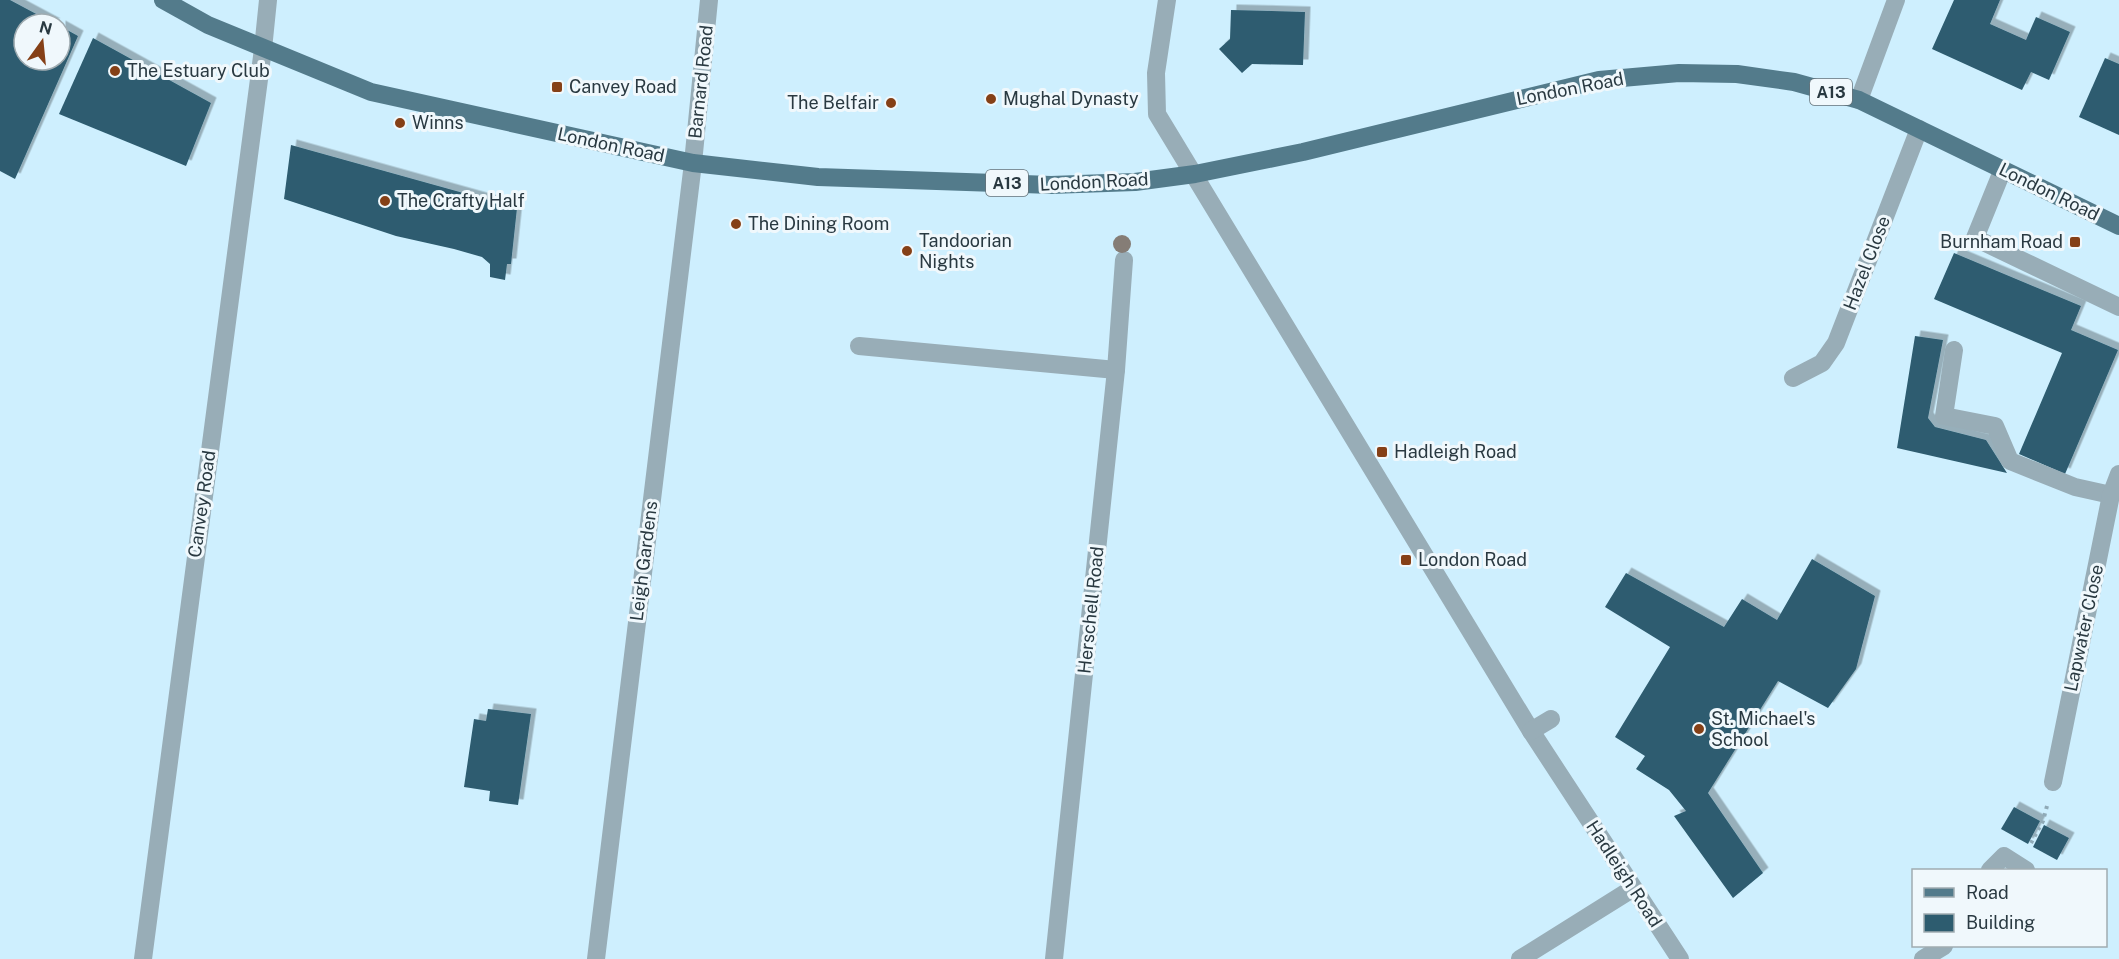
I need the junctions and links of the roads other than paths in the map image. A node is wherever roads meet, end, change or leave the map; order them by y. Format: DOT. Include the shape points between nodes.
graph roads {
  1 [pos="163,0"];
  2 [pos="268,0"];
  3 [pos="709,0"];
  4 [pos="1167,0"];
  5 [pos="1896,0"];
  6 [pos="263,49"];
  7 [pos="1859,100"];
  8 [pos="1919,129"];
  9 [pos="693,164"];
  10 [pos="2003,170"];
  11 [pos="1195,174"];
  12 [pos="2119,226"];
  13 [pos="1124,260"];
  14 [pos="2119,307"];
  15 [pos="859,346"];
  16 [pos="1954,350"];
  17 [pos="1116,370"];
  18 [pos="1793,378"];
  19 [pos="2119,474"];
  20 [pos="2111,495"];
  21 [pos="1551,719"];
  22 [pos="1531,731"];
  23 [pos="2053,782"];
  24 [pos="2022,868"];
  25 [pos="1991,869"];
  26 [pos="1632,889"];
  27 [pos="1941,947"];
  28 [pos="143,959"];
  29 [pos="596,959"];
  30 [pos="1054,959"];
  31 [pos="1520,959"];
  32 [pos="1680,959"];
  33 [pos="1923,959"];
  1 -- 6 [label="main road, London Road / A13"];
  2 -- 6 [label="street, Canvey Road"];
  3 -- 9 [label="street, Barnard Road"];
  4 -- 11 [label="street, Hadleigh Road" via="1156,73 1157,114"];
  5 -- 7 [label="street"];
  6 -- 9 [label="main road, London Road / A13" via="372,92"];
  6 -- 28 [label="street, Canvey Road"];
  7 -- 8 [label="main road, London Road / A13"];
  7 -- 11 [label="main road, London Road / A13" via="1794,82 1737,74 1679,73 1599,80 1303,152"];
  8 -- 10 [label="main road, London Road / A13"];
  8 -- 18 [label="street, Hazel Close" via="1836,343 1822,363"];
  9 -- 11 [label="main road, London Road / A13" via="818,177 1051,185 1135,182"];
  9 -- 29 [label="street, Leigh Gardens"];
  10 -- 12 [label="main road, London Road / A13"];
  10 -- 14 [label="street" via="1975,238"];
  11 -- 22 [label="street, Hadleigh Road"];
  13 -- 17 [label="street, Herschell Road"];
  15 -- 17 [label="street"];
  16 -- 20 [label="street" via="1944,416 1995,426 2010,461 2075,487"];
  17 -- 30 [label="street, Herschell Road"];
  19 -- 20 [label="street, Lapwater Close"];
  20 -- 23 [label="street, Lapwater Close"];
  21 -- 22 [label="street"];
  22 -- 26 [label="street, Hadleigh Road"];
  24 -- 25 [label="street" via="2004,856"];
  26 -- 31 [label="street"];
  26 -- 32 [label="street, Hadleigh Road"];
  27 -- 33 [label="street"];
}
